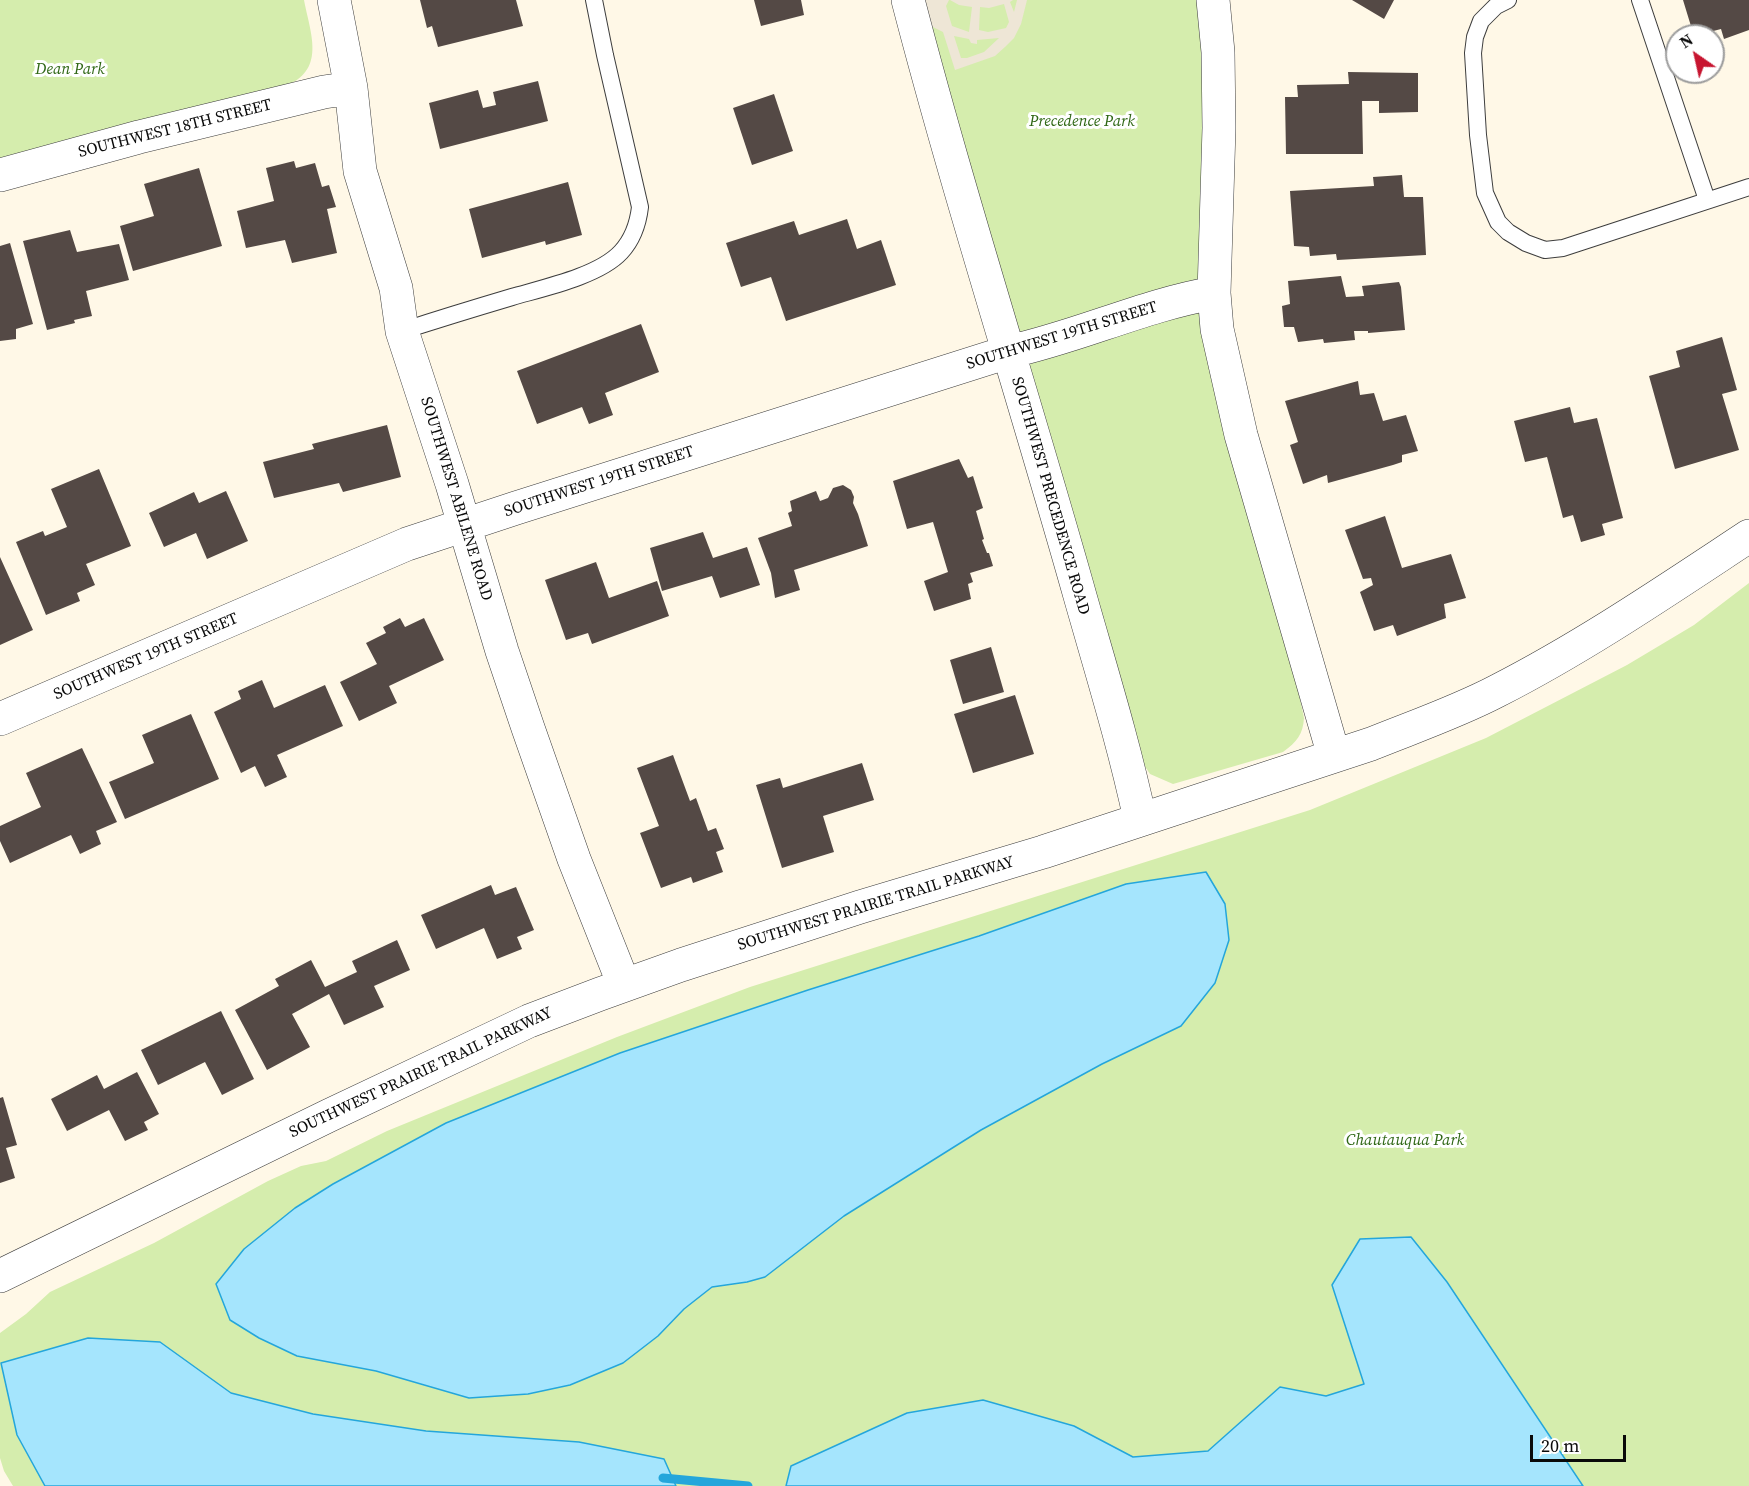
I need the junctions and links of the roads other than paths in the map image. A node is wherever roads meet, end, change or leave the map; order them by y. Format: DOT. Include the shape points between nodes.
graph roads {
  1 [pos="334,0"];
  2 [pos="594,0"];
  3 [pos="908,0"];
  4 [pos="1213,0"];
  5 [pos="1508,0"];
  6 [pos="1640,0"];
  7 [pos="351,88"];
  8 [pos="0,175"];
  9 [pos="1749,187"];
  10 [pos="1707,200"];
  11 [pos="1214,293"];
  12 [pos="402,331"];
  13 [pos="1008,352"];
  14 [pos="465,526"];
  15 [pos="1749,536"];
  16 [pos="0,719"];
  17 [pos="1334,756"];
  18 [pos="1140,819"];
  19 [pos="624,985"];
  20 [pos="0,1276"];
  1 -- 7 [label="street, SOUTHWEST ABILENE ROAD"];
  2 -- 12 [label="lane" via="640,207 638,224 630,240 621,253 574,279"];
  3 -- 13 [label="street, SOUTHWEST PRECEDENCE ROAD"];
  4 -- 11 [label="street" via="1219,117"];
  5 -- 10 [label="lane" via="1482,21 1473,53 1485,193 1498,222 1526,243 1545,250 1563,248"];
  6 -- 10 [label="lane"];
  7 -- 8 [label="street, SOUTHWEST 18TH STREET" via="140,136"];
  7 -- 12 [label="street, SOUTHWEST ABILENE ROAD" via="360,171 396,288"];
  9 -- 10 [label="lane"];
  11 -- 13 [label="street, SOUTHWEST 19TH STREET" via="1185,298"];
  11 -- 17 [label="street" via="1217,329 1241,435"];
  12 -- 14 [label="street, SOUTHWEST ABILENE ROAD"];
  13 -- 14 [label="street, SOUTHWEST 19TH STREET"];
  13 -- 18 [label="street, SOUTHWEST PRECEDENCE ROAD" via="1062,532"];
  14 -- 16 [label="street, SOUTHWEST 19TH STREET" via="407,544"];
  14 -- 19 [label="street, SOUTHWEST ABILENE ROAD" via="528,728"];
  15 -- 17 [label="street, SOUTHWEST PRAIRIE TRAIL PARKWAY" via="1574,649 1495,692"];
  17 -- 18 [label="street, SOUTHWEST PRAIRIE TRAIL PARKWAY"];
  18 -- 19 [label="street, SOUTHWEST PRAIRIE TRAIL PARKWAY"];
  19 -- 20 [label="street, SOUTHWEST PRAIRIE TRAIL PARKWAY" via="529,1021"];
}
